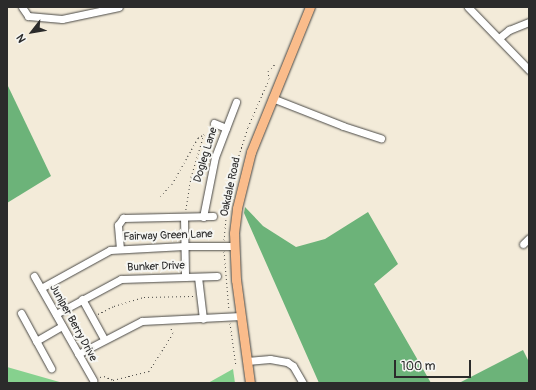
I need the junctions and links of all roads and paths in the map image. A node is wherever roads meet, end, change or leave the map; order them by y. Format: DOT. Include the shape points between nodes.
graph roads {
  1 [pos="22,7"];
  2 [pos="119,7"];
  3 [pos="310,7"];
  4 [pos="468,7"];
  5 [pos="529,22"];
  6 [pos="499,38"];
  7 [pos="529,70"];
  8 [pos="272,98"];
  9 [pos="236,102"];
  10 [pos="214,123"];
  11 [pos="226,128"];
  12 [pos="381,138"];
  13 [pos="160,196"];
  14 [pos="185,215"];
  15 [pos="213,216"];
  16 [pos="203,217"];
  17 [pos="529,238"];
  18 [pos="523,244"];
  19 [pos="184,246"];
  20 [pos="234,246"];
  21 [pos="120,249"];
  22 [pos="224,250"];
  23 [pos="34,276"];
  24 [pos="217,276"];
  25 [pos="185,277"];
  26 [pos="198,277"];
  27 [pos="41,288"];
  28 [pos="198,296"];
  29 [pos="82,299"];
  30 [pos="21,313"];
  31 [pos="56,314"];
  32 [pos="95,316"];
  33 [pos="240,316"];
  34 [pos="230,317"];
  35 [pos="203,319"];
  36 [pos="169,324"];
  37 [pos="62,326"];
  38 [pos="104,339"];
  39 [pos="36,341"];
  40 [pos="78,354"];
  41 [pos="247,361"];
  42 [pos="236,366"];
  43 [pos="51,368"];
  44 [pos="96,379"];
  45 [pos="250,383"];
  46 [pos="303,383"];
  1 -- 2 [label="street" via="28,16 62,19"];
  3 -- 8 [label="main road, Oakdale Road"];
  4 -- 6 [label="street"];
  5 -- 6 [label="street" via="509,30"];
  6 -- 7 [label="street"];
  8 -- 12 [label="street"];
  8 -- 20 [label="main road, Oakdale Road" via="245,172 237,208"];
  9 -- 11 [label="street, Dogleg Lane"];
  10 -- 11 [label="street"];
  11 -- 16 [label="street, Dogleg Lane" via="208,184"];
  13 -- 14 [label="path" via="172,184 198,138 204,134 191,177"];
  14 -- 16 [label="street"];
  14 -- 19 [label="street"];
  14 -- 21 [label="street" via="123,218 118,224"];
  15 -- 16 [label="street"];
  17 -- 18 [label="street"];
  19 -- 20 [label="street, Fairway Green Lane"];
  19 -- 21 [label="street, Fairway Green Lane"];
  19 -- 25 [label="street"];
  20 -- 33 [label="main road, Oakdale Road"];
  21 -- 27 [label="street, Fairway Green Lane" via="99,256"];
  22 -- 34 [label="path"];
  23 -- 27 [label="street, Juniper Berry Drive"];
  24 -- 26 [label="street, Bunker Drive"];
  25 -- 26 [label="street, Bunker Drive"];
  25 -- 29 [label="street, Bunker Drive" via="121,279"];
  26 -- 35 [label="street"];
  27 -- 31 [label="street, Juniper Berry Drive"];
  28 -- 32 [label="path" via="170,299 144,297 114,306"];
  29 -- 31 [label="street, Bunker Drive"];
  29 -- 38 [label="street"];
  30 -- 39 [label="street"];
  31 -- 37 [label="street, Juniper Berry Drive"];
  33 -- 34 [label="street"];
  33 -- 41 [label="main road, Oakdale Road"];
  34 -- 35 [label="street"];
  34 -- 42 [label="path"];
  35 -- 38 [label="street" via="142,321"];
  36 -- 44 [label="path" via="173,333 149,371 113,380 104,376"];
  37 -- 39 [label="street"];
  37 -- 40 [label="street, Juniper Berry Drive"];
  38 -- 40 [label="street"];
  39 -- 43 [label="street"];
  40 -- 44 [label="street, Juniper Berry Drive"];
  41 -- 45 [label="main road, Oakdale Road"];
  41 -- 46 [label="street" via="270,359 286,362 293,366"];
}
